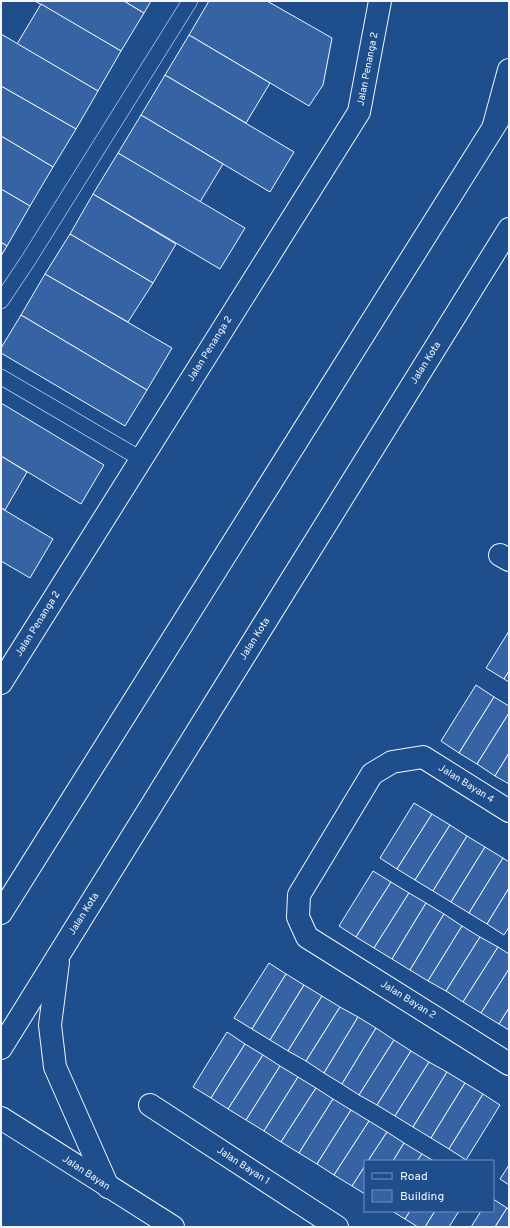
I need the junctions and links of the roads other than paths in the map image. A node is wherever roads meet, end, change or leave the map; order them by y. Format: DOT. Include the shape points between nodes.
graph roads {
  1 [pos="190,1"];
  2 [pos="380,1"];
  3 [pos="509,70"];
  4 [pos="509,102"];
  5 [pos="494,125"];
  6 [pos="509,229"];
  7 [pos="1,301"];
  8 [pos="1,377"];
  9 [pos="141,459"];
  10 [pos="1,683"];
  11 [pos="509,811"];
  12 [pos="1,913"];
  13 [pos="307,937"];
  14 [pos="59,955"];
  15 [pos="1,1048"];
  16 [pos="509,1064"];
  17 [pos="150,1105"];
  18 [pos="1,1118"];
  19 [pos="108,1187"];
  20 [pos="172,1227"];
  21 [pos="336,1227"];
  1 -- 7 [label="lane"];
  2 -- 9 [label="main road, Jalan Penanga 2" via="359,112"];
  3 -- 5 [label="main road"];
  4 -- 5 [label="main road"];
  5 -- 12 [label="main road"];
  6 -- 14 [label="main road, Jalan Kota"];
  8 -- 9 [label="lane"];
  9 -- 10 [label="main road, Jalan Penanga 2"];
  11 -- 13 [label="main road, Jalan Bayan 4" via="423,757 392,762 372,774 299,895 298,917"];
  13 -- 16 [label="main road, Jalan Bayan 2"];
  14 -- 15 [label="main road, Jalan Kota"];
  14 -- 19 [label="main road" via="50,1025 55,1067"];
  17 -- 21 [label="main road, Jalan Bayan 1"];
  18 -- 19 [label="main road, Jalan Bayan"];
  19 -- 20 [label="main road, Jalan Bayan"];
}
